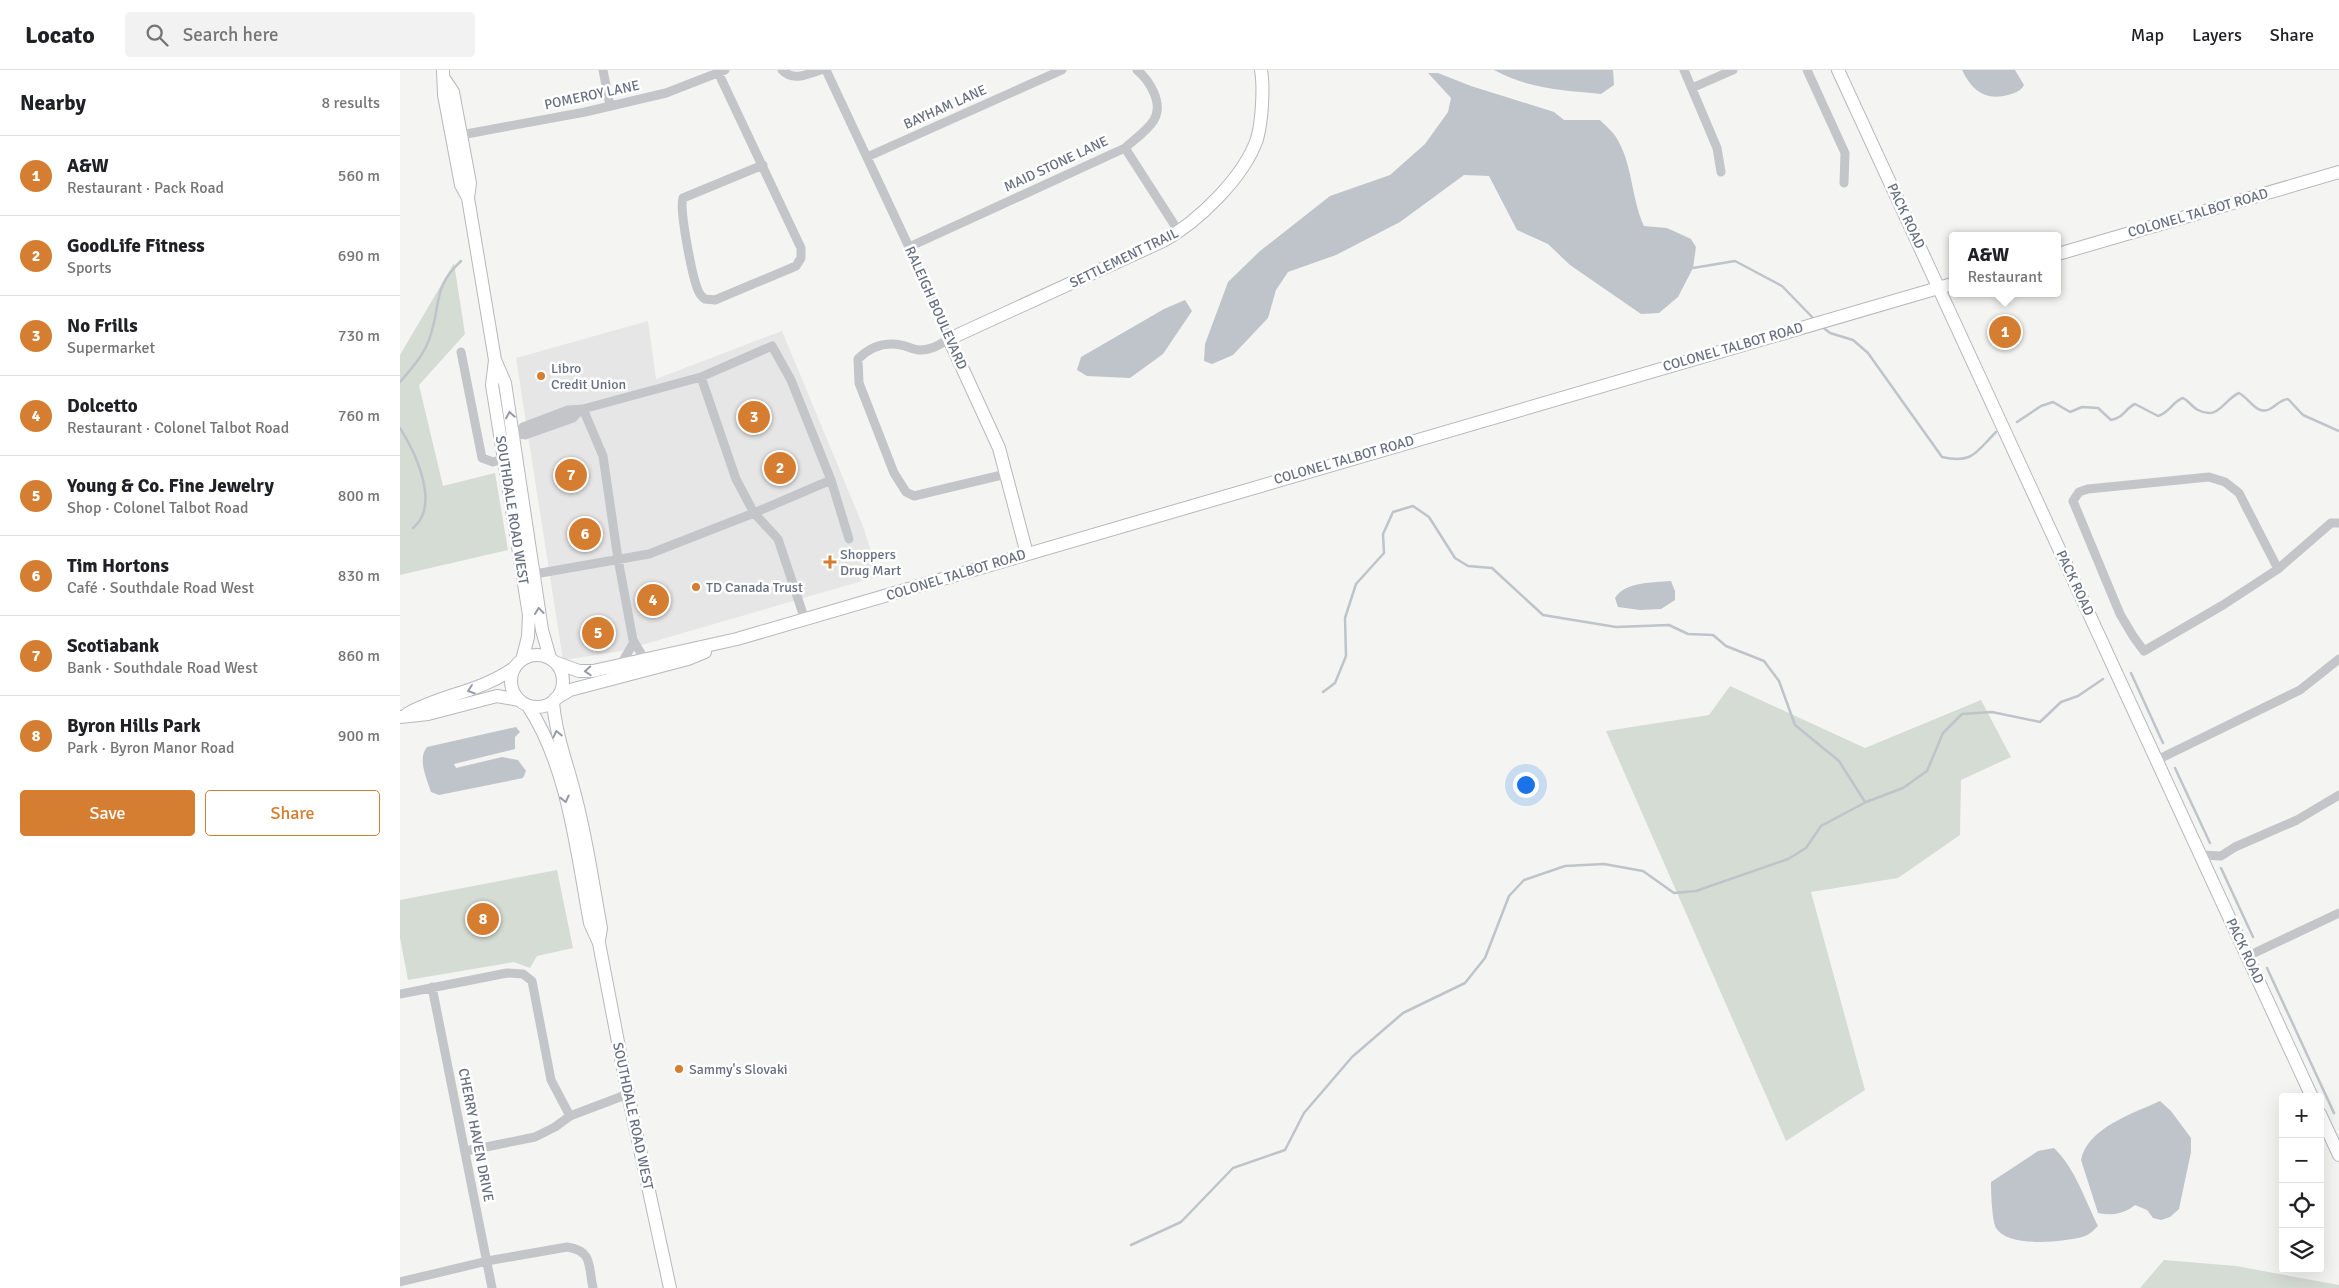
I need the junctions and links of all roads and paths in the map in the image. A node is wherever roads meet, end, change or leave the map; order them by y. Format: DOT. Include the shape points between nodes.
graph roads {
  1 [pos="603,70"];
  2 [pos="782,70"];
  3 [pos="820,70"];
  4 [pos="826,70"];
  5 [pos="1062,70"];
  6 [pos="1137,70"];
  7 [pos="1261,70"];
  8 [pos="1684,70"];
  9 [pos="1733,70"];
  10 [pos="1807,70"];
  11 [pos="1838,70"];
  12 [pos="720,71"];
  13 [pos="444,75"];
  14 [pos="1692,88"];
  15 [pos="610,106"];
  16 [pos="461,135"];
  17 [pos="1125,148"];
  18 [pos="867,157"];
  19 [pos="763,165"];
  20 [pos="1721,172"];
  21 [pos="2339,172"];
  22 [pos="1844,183"];
  23 [pos="468,198"];
  24 [pos="1179,232"];
  25 [pos="909,247"];
  26 [pos="2061,253"];
  27 [pos="1949,285"];
  28 [pos="1939,288"];
  29 [pos="949,339"];
  30 [pos="461,352"];
  31 [pos="496,360"];
  32 [pos="701,377"];
  33 [pos="581,410"];
  34 [pos="515,435"];
  35 [pos="503,459"];
  36 [pos="1006,474"];
  37 [pos="831,480"];
  38 [pos="754,513"];
  39 [pos="2339,523"];
  40 [pos="849,538"];
  41 [pos="1027,554"];
  42 [pos="618,559"];
  43 [pos="2278,568"];
  44 [pos="535,574"];
  45 [pos="805,620"];
  46 [pos="737,639"];
  47 [pos="634,642"];
  48 [pos="2339,659"];
  49 [pos="645,660"];
  50 [pos="553,661"];
  51 [pos="518,664"];
  52 [pos="620,666"];
  53 [pos="554,701"];
  54 [pos="524,703"];
  55 [pos="402,716"];
  56 [pos="2157,760"];
  57 [pos="2339,795"];
  58 [pos="2201,855"];
  59 [pos="2339,913"];
  60 [pos="599,943"];
  61 [pos="2248,956"];
  62 [pos="432,987"];
  63 [pos="400,994"];
  64 [pos="2310,1093"];
  65 [pos="628,1094"];
  66 [pos="570,1116"];
  67 [pos="2324,1123"];
  68 [pos="466,1151"];
  69 [pos="2339,1155"];
  70 [pos="487,1261"];
  71 [pos="400,1282"];
  72 [pos="492,1288"];
  73 [pos="593,1288"];
  74 [pos="670,1288"];
  1 -- 15 [label="street"];
  2 -- 3 [label="street" via="798,77"];
  4 -- 18 [label="street, RALEIGH BOULEVARD"];
  5 -- 18 [label="street, BAYHAM LANE"];
  6 -- 17 [label="street, MAID STONE LANE" via="1153,89 1157,100 1156,118"];
  7 -- 24 [label="main road, SETTLEMENT TRAIL" via="1263,94 1257,139 1227,189"];
  8 -- 14 [label="street"];
  9 -- 14 [label="street"];
  10 -- 22 [label="street" via="1845,153"];
  11 -- 28 [label="main road, PACK ROAD"];
  12 -- 15 [label="street, POMEROY LANE" via="666,93"];
  12 -- 19 [label="street"];
  13 -- 16 [label="main road, SOUTHDALE ROAD WEST" via="453,92"];
  13 -- 23 [label="main road, SOUTHDALE ROAD WEST" via="444,95 459,176"];
  14 -- 20 [label="street" via="1716,148"];
  15 -- 16 [label="street, POMEROY LANE"];
  16 -- 23 [label="main road, SOUTHDALE ROAD WEST" via="470,184"];
  17 -- 24 [label="street"];
  17 -- 25 [label="street, MAID STONE LANE"];
  18 -- 25 [label="street, RALEIGH BOULEVARD"];
  19 -- 19 [label="street" via="801,248 801,258 796,266 715,300 705,299 699,293 694,277 681,211 683,198"];
  21 -- 26 [label="main road, COLONEL TALBOT ROAD"];
  23 -- 31 [label="main road, SOUTHDALE ROAD WEST"];
  24 -- 29 [label="main road, SETTLEMENT TRAIL"];
  25 -- 29 [label="street, RALEIGH BOULEVARD"];
  27 -- 28 [label="main road, COLONEL TALBOT ROAD"];
  28 -- 41 [label="main road, COLONEL TALBOT ROAD"];
  28 -- 56 [label="main road, PACK ROAD"];
  29 -- 36 [label="main road, RALEIGH BOULEVARD" via="999,448"];
  29 -- 36 [label="street" via="937,347 918,350 901,345 879,345 858,359 859,383 894,472 906,492 914,496"];
  30 -- 35 [label="street" via="482,458 493,462"];
  34 -- 31 [label="main road, SOUTHDALE ROAD WEST, one-way" via="505,383"];
  31 -- 35 [label="main road, SOUTHDALE ROAD WEST" via="492,385"];
  32 -- 33 [label="street"];
  32 -- 37 [label="street" via="772,346 791,380"];
  32 -- 38 [label="street" via="736,478"];
  33 -- 34 [label="street" via="573,418 525,435"];
  33 -- 42 [label="street" via="603,456"];
  34 -- 35 [label="street"];
  34 -- 44 [label="main road, SOUTHDALE ROAD WEST"];
  35 -- 51 [label="main road, SOUTHDALE ROAD WEST" via="528,615 528,637"];
  36 -- 41 [label="main road, RALEIGH BOULEVARD"];
  37 -- 38 [label="street"];
  37 -- 40 [label="street"];
  38 -- 42 [label="street" via="650,554"];
  38 -- 45 [label="street" via="778,539"];
  39 -- 43 [label="street" via="2332,523 2317,534"];
  41 -- 45 [label="main road, COLONEL TALBOT ROAD"];
  42 -- 44 [label="street"];
  42 -- 47 [label="street"];
  43 -- 43 [label="street" via="2144,651 2120,614 2073,500 2079,492 2088,489 2209,477 2225,482 2240,493"];
  50 -- 44 [label="main road, SOUTHDALE ROAD WEST, one-way" via="542,630"];
  45 -- 46 [label="main road, COLONEL TALBOT ROAD"];
  46 -- 49 [label="main road, COLONEL TALBOT ROAD"];
  46 -- 53 [label="main road, COLONEL TALBOT ROAD" via="688,659 570,690"];
  47 -- 49 [label="street"];
  47 -- 52 [label="street"];
  48 -- 56 [label="street" via="2300,690"];
  49 -- 52 [label="main road, COLONEL TALBOT ROAD"];
  50 -- 51 [label="main road" via="534,655"];
  52 -- 50 [label="main road, COLONEL TALBOT ROAD, one-way" via="579,671"];
  50 -- 53 [label="main road" via="563,678 562,688"];
  51 -- 54 [label="main road" via="511,684"];
  51 -- 55 [label="main road, one-way" via="483,686 422,705"];
  53 -- 54 [label="main road" via="544,706"];
  60 -- 53 [label="main road, SOUTHDALE ROAD WEST, one-way" via="601,928 576,799 558,740"];
  54 -- 55 [label="main road" via="497,696 428,714"];
  54 -- 60 [label="main road, SOUTHDALE ROAD WEST, one-way" via="541,725 554,759 573,832 590,923"];
  56 -- 58 [label="main road, PACK ROAD"];
  57 -- 58 [label="street" via="2297,820 2221,856"];
  58 -- 61 [label="main road, PACK ROAD"];
  59 -- 61 [label="street"];
  60 -- 65 [label="main road, SOUTHDALE ROAD WEST"];
  61 -- 64 [label="main road, PACK ROAD"];
  62 -- 63 [label="street"];
  62 -- 66 [label="street" via="507,973 523,974 532,981 551,1080"];
  62 -- 68 [label="street, CHERRY HAVEN DRIVE"];
  65 -- 66 [label="street"];
  65 -- 74 [label="main road, SOUTHDALE ROAD WEST"];
  66 -- 68 [label="street" via="555,1128 535,1136"];
  67 -- 69 [label="main road"];
  68 -- 70 [label="street, CHERRY HAVEN DRIVE"];
  70 -- 71 [label="street"];
  70 -- 72 [label="street, CHERRY HAVEN DRIVE"];
  70 -- 73 [label="street" via="567,1247 579,1249 585,1254"];
}
